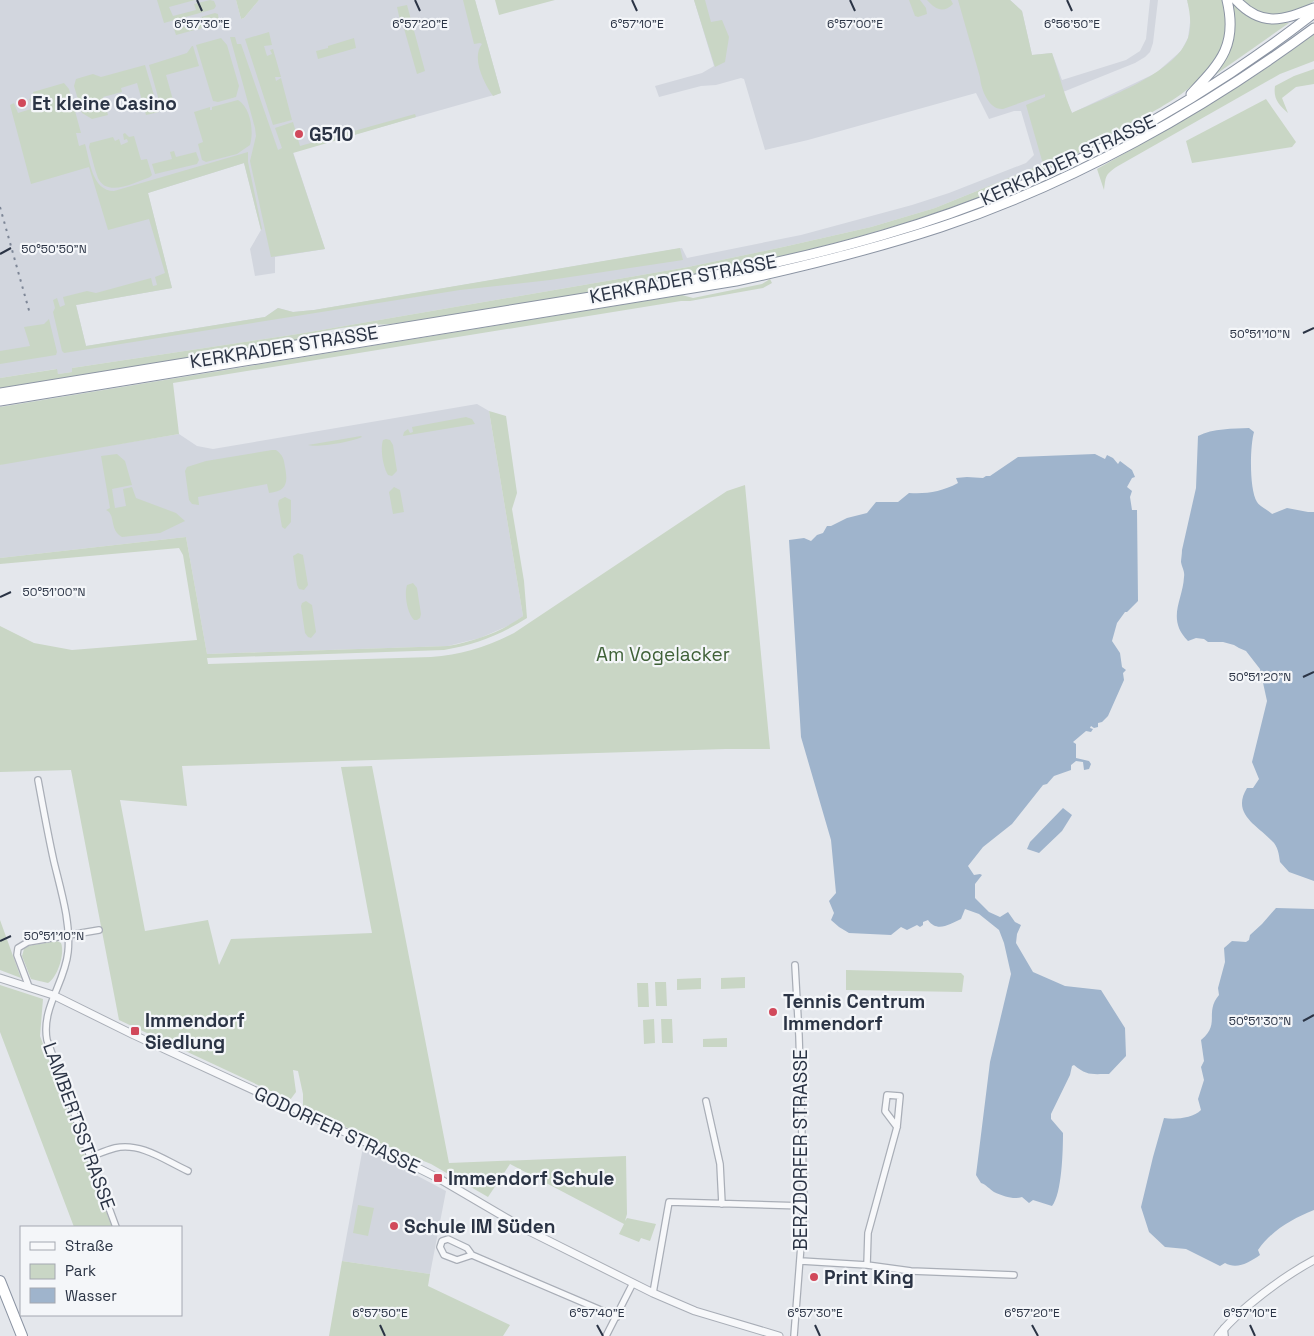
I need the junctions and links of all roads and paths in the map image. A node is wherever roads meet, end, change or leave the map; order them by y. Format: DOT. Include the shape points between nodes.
graph roads {
  1 [pos="1227,0"];
  2 [pos="1236,0"];
  3 [pos="1314,8"];
  4 [pos="1314,13"];
  5 [pos="1314,28"];
  6 [pos="1182,104"];
  7 [pos="0,393"];
  8 [pos="0,401"];
  9 [pos="38,780"];
  10 [pos="99,930"];
  11 [pos="68,936"];
  12 [pos="795,965"];
  13 [pos="0,978"];
  14 [pos="29,987"];
  15 [pos="54,995"];
  16 [pos="706,1101"];
  17 [pos="897,1127"];
  18 [pos="90,1157"];
  19 [pos="188,1171"];
  20 [pos="722,1204"];
  21 [pos="804,1206"];
  22 [pos="116,1226"];
  23 [pos="472,1255"];
  24 [pos="1314,1260"];
  25 [pos="801,1261"];
  26 [pos="867,1265"];
  27 [pos="1014,1275"];
  28 [pos="0,1281"];
  29 [pos="633,1283"];
  30 [pos="653,1293"];
  31 [pos="617,1317"];
  32 [pos="1225,1332"];
  33 [pos="22,1336"];
  34 [pos="606,1336"];
  35 [pos="779,1336"];
  36 [pos="794,1336"];
  37 [pos="1218,1336"];
  1 -- 6 [label="highway" via="1230,28 1224,52 1213,71"];
  2 -- 3 [label="highway" via="1250,12 1271,19 1291,18"];
  4 -- 6 [label="highway, KERKRADER STRASSE"];
  5 -- 8 [label="highway, KERKRADER STRASSE" via="1220,92 1080,169 991,208 880,246 727,283"];
  6 -- 7 [label="highway, KERKRADER STRASSE" via="1080,159 987,200 883,235 826,250 734,272 646,288"];
  9 -- 11 [label="street, LAMBERTSSTRASSE"];
  10 -- 11 [label="street"];
  11 -- 14 [label="street" via="28,942 18,948 17,955"];
  11 -- 15 [label="street, LAMBERTSSTRASSE" via="68,953"];
  12 -- 21 [label="street, BERZDORFER STRASSE"];
  13 -- 14 [label="street, GODORFER STRASSE"];
  14 -- 15 [label="street, GODORFER STRASSE"];
  15 -- 18 [label="street, LAMBERTSSTRASSE" via="48,1012 47,1040"];
  15 -- 29 [label="street, GODORFER STRASSE" via="438,1178 525,1229"];
  16 -- 20 [label="street" via="721,1170"];
  17 -- 17 [label="street" via="900,1096 887,1095 886,1111"];
  17 -- 26 [label="street" via="868,1233"];
  18 -- 19 [label="street" via="115,1148 133,1147"];
  18 -- 22 [label="street, LAMBERTSSTRASSE"];
  20 -- 21 [label="street"];
  20 -- 30 [label="street" via="669,1202"];
  21 -- 25 [label="street, BERZDORFER STRASSE"];
  23 -- 23 [label="street" via="467,1248 448,1239 442,1241 440,1247 444,1255 457,1260"];
  23 -- 31 [label="street"];
  24 -- 32 [label="street" via="1283,1279 1240,1313"];
  25 -- 26 [label="street"];
  25 -- 36 [label="street, BERZDORFER STRASSE"];
  26 -- 27 [label="street" via="911,1271"];
  28 -- 33 [label="highway"];
  29 -- 30 [label="street, GODORFER STRASSE"];
  29 -- 31 [label="street"];
  30 -- 35 [label="street, GODORFER STRASSE" via="695,1311"];
  31 -- 34 [label="street"];
  32 -- 37 [label="street"];
}
